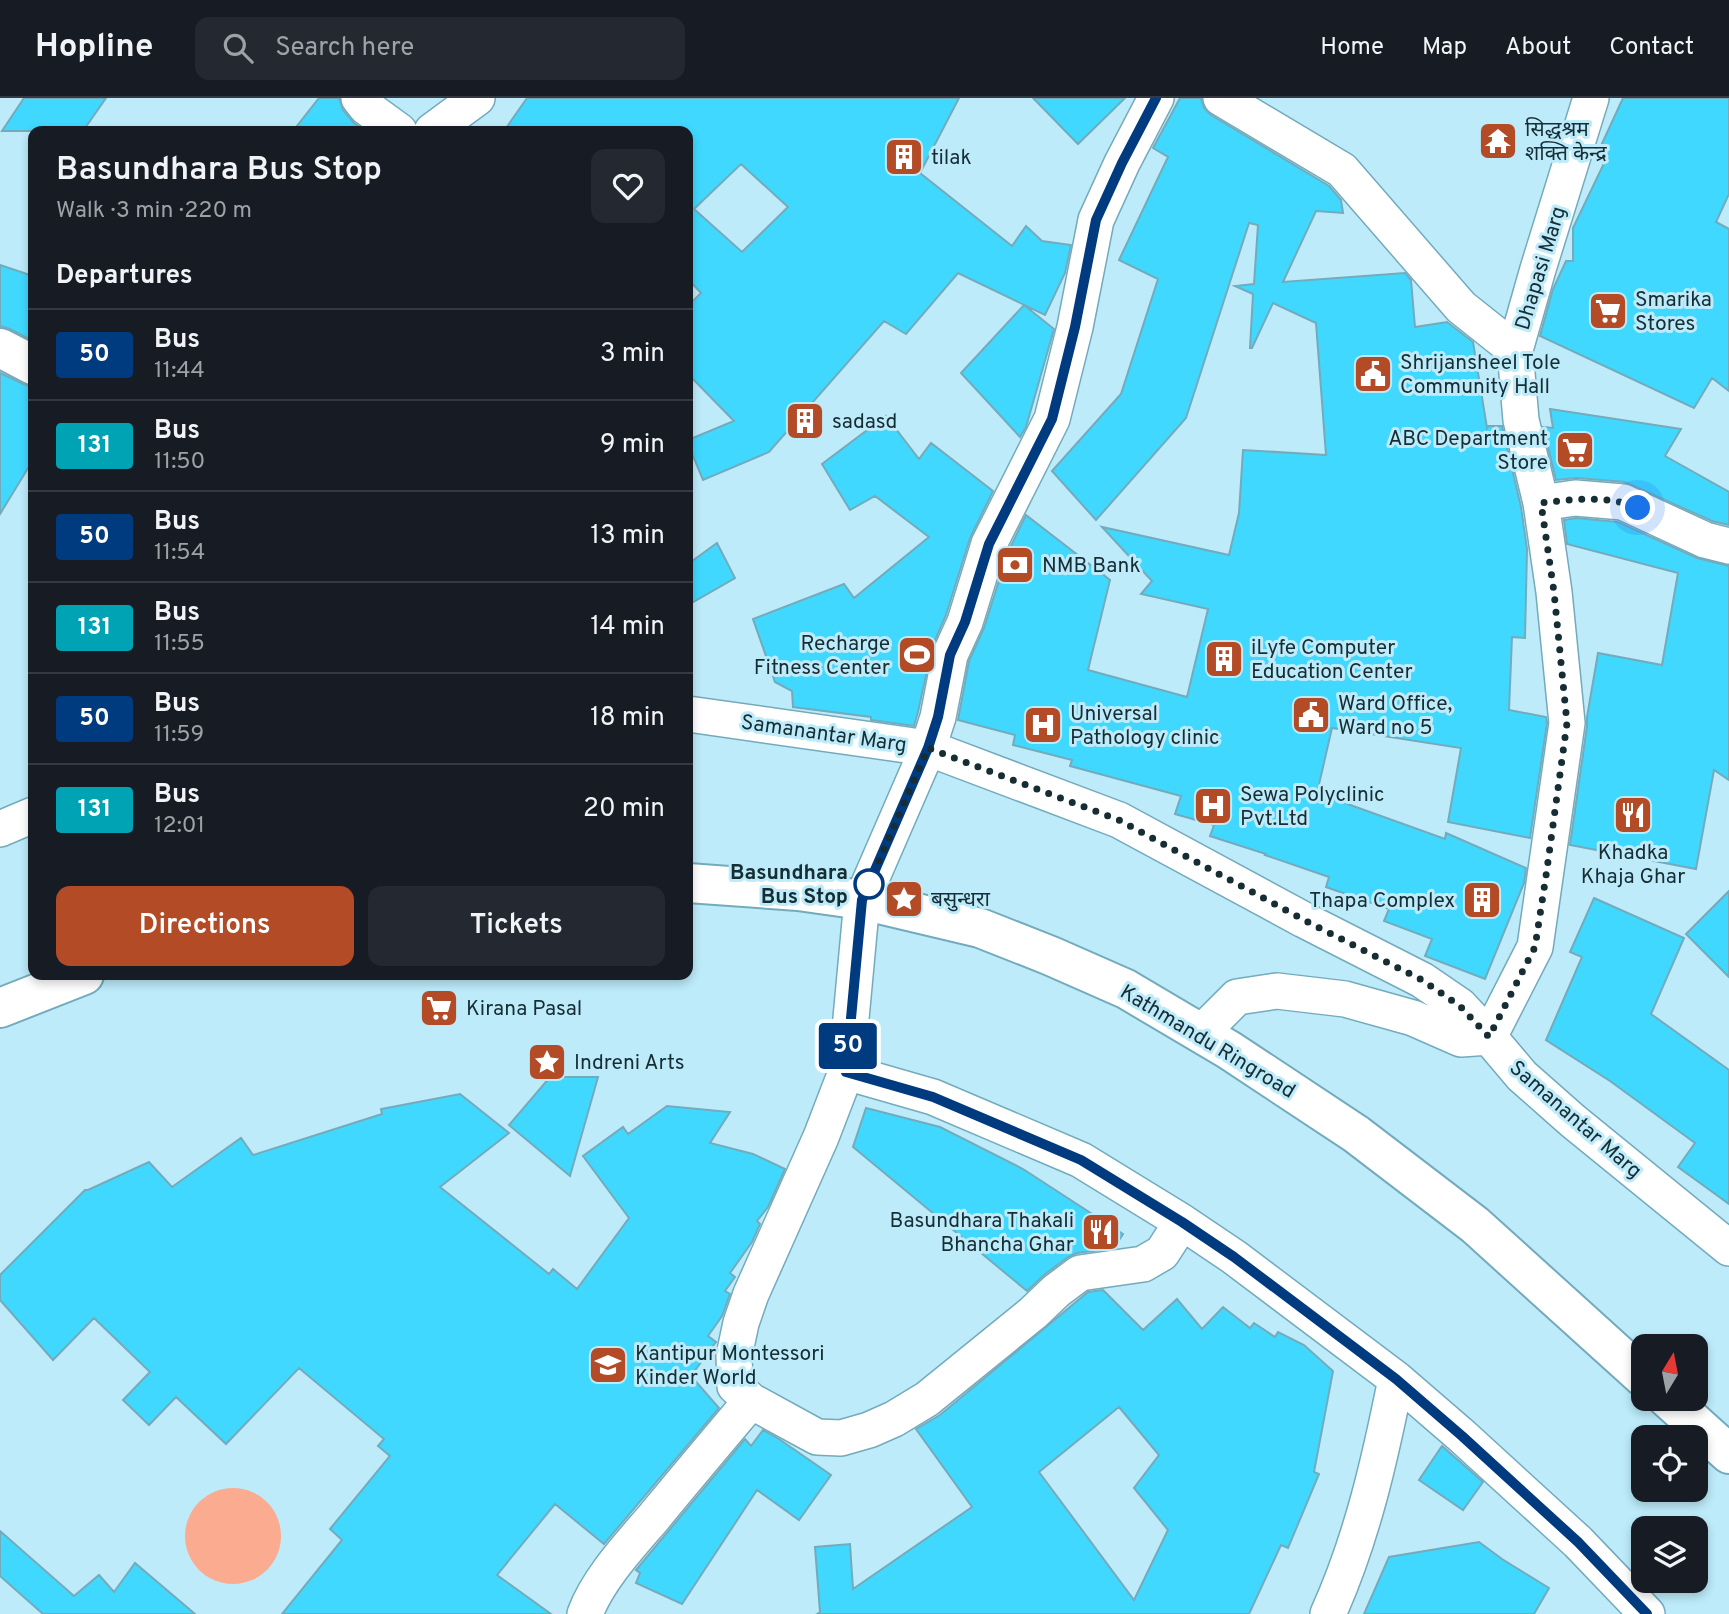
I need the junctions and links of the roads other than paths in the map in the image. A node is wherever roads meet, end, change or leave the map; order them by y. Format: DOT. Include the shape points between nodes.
graph roads {
  1 [pos="359,98"];
  2 [pos="477,98"];
  3 [pos="1156,98"];
  4 [pos="1221,98"];
  5 [pos="1591,98"];
  6 [pos="392,126"];
  7 [pos="439,126"];
  8 [pos="0,348"];
  9 [pos="1515,350"];
  10 [pos="28,362"];
  11 [pos="1541,503"];
  12 [pos="1729,546"];
  13 [pos="693,715"];
  14 [pos="928,748"];
  15 [pos="28,818"];
  16 [pos="0,829"];
  17 [pos="693,883"];
  18 [pos="862,900"];
  19 [pos="71,980"];
  20 [pos="0,1007"];
  21 [pos="1201,1033"];
  22 [pos="1489,1037"];
  23 [pos="846,1072"];
  24 [pos="1182,1222"];
  25 [pos="1729,1248"];
  26 [pos="1631,1366"];
  27 [pos="1396,1379"];
  28 [pos="751,1401"];
  29 [pos="1681,1411"];
  30 [pos="1729,1454"];
  31 [pos="585,1614"];
  32 [pos="1328,1614"];
  33 [pos="1647,1614"];
  1 -- 6 [label="street"];
  2 -- 7 [label="street"];
  3 -- 14 [label="street" via="1096,220 1052,419 989,544 950,655"];
  4 -- 9 [label="street" via="1342,170 1461,307"];
  5 -- 9 [label="street, Dhapasi Marg"];
  8 -- 10 [label="main road"];
  9 -- 11 [label="street, Dhapasi Marg" via="1521,420"];
  11 -- 12 [label="street" via="1575,498 1623,502 1705,540"];
  11 -- 22 [label="street, Dhapasi Marg" via="1567,723 1535,947"];
  13 -- 14 [label="street, Samanantar Marg"];
  14 -- 18 [label="street"];
  14 -- 22 [label="street, Samanantar Marg" via="1119,820 1422,980 1460,1006"];
  15 -- 16 [label="street"];
  17 -- 18 [label="main road, Kathmandu Ringroad"];
  18 -- 21 [label="main road, Kathmandu Ringroad" via="980,928 1126,989"];
  18 -- 23 [label="street"];
  19 -- 20 [label="main road"];
  21 -- 22 [label="street" via="1237,997 1277,991 1345,999 1413,1018 1461,1039"];
  21 -- 26 [label="main road, Kathmandu Ringroad" via="1356,1134 1475,1225"];
  22 -- 25 [label="street, Samanantar Marg" via="1522,1076 1573,1121"];
  23 -- 24 [label="street" via="933,1097 1081,1160"];
  23 -- 28 [label="street" via="741,1323 734,1356 735,1386"];
  24 -- 27 [label="street"];
  24 -- 28 [label="street" via="1163,1253 1143,1264 1080,1273 927,1399 869,1430 841,1438 817,1437"];
  27 -- 32 [label="street" via="1358,1536"];
  27 -- 33 [label="street" via="1578,1542"];
  28 -- 31 [label="street" via="623,1555"];
  29 -- 30 [label="main road"];
}
